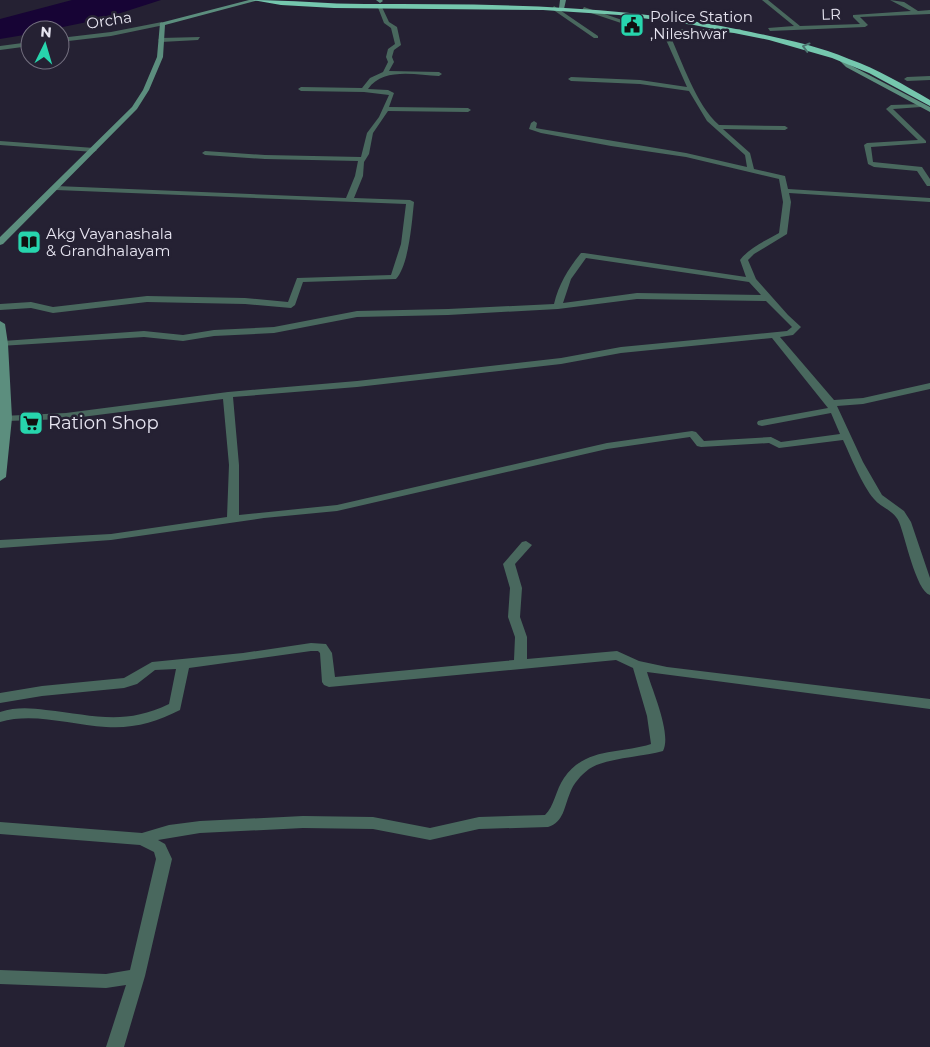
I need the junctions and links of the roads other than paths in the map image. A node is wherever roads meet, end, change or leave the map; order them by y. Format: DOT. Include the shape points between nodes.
graph roads {
  1 [pos="255,0"];
  2 [pos="308,0"];
  3 [pos="765,0"];
  4 [pos="892,0"];
  5 [pos="379,2"];
  6 [pos="560,4"];
  7 [pos="626,6"];
  8 [pos="643,8"];
  9 [pos="584,9"];
  10 [pos="930,12"];
  11 [pos="917,13"];
  12 [pos="623,22"];
  13 [pos="162,24"];
  14 [pos="799,28"];
  15 [pos="770,29"];
  16 [pos="740,32"];
  17 [pos="596,37"];
  18 [pos="198,38"];
  19 [pos="70,39"];
  20 [pos="161,40"];
  21 [pos="20,45"];
  22 [pos="0,48"];
  23 [pos="840,58"];
  24 [pos="874,63"];
  25 [pos="385,73"];
  26 [pos="440,74"];
  27 [pos="904,77"];
  28 [pos="930,78"];
  29 [pos="571,79"];
  30 [pos="921,86"];
  31 [pos="301,89"];
  32 [pos="691,89"];
  33 [pos="364,90"];
  34 [pos="930,103"];
  35 [pos="921,105"];
  36 [pos="385,109"];
  37 [pos="468,110"];
  38 [pos="930,110"];
  39 [pos="534,123"];
  40 [pos="717,127"];
  41 [pos="785,128"];
  42 [pos="0,143"];
  43 [pos="94,150"];
  44 [pos="205,153"];
  45 [pos="363,159"];
  46 [pos="751,170"];
  47 [pos="930,184"];
  48 [pos="56,188"];
  49 [pos="786,191"];
  50 [pos="349,200"];
  51 [pos="930,200"];
  52 [pos="0,242"];
  53 [pos="752,280"];
  54 [pos="769,298"];
  55 [pos="558,306"];
  56 [pos="0,307"];
  57 [pos="0,324"];
  58 [pos="774,334"];
  59 [pos="3,344"];
  60 [pos="930,386"];
  61 [pos="228,395"];
  62 [pos="832,406"];
  63 [pos="6,418"];
  64 [pos="762,423"];
  65 [pos="2,433"];
  66 [pos="845,437"];
  67 [pos="0,478"];
  68 [pos="233,520"];
  69 [pos="0,544"];
  70 [pos="526,545"];
  71 [pos="930,591"];
  72 [pos="183,664"];
  73 [pos="520,665"];
  74 [pos="639,666"];
  75 [pos="0,698"];
  76 [pos="930,704"];
  77 [pos="0,717"];
  78 [pos="0,828"];
  79 [pos="142,839"];
  80 [pos="137,976"];
  81 [pos="0,977"];
  82 [pos="115,1047"];
  1 -- 5 [label="highway" via="301,4"];
  1 -- 13 [label="main road"];
  2 -- 5 [label="highway"];
  3 -- 14 [label="street"];
  4 -- 11 [label="street"];
  5 -- 6 [label="highway"];
  5 -- 25 [label="street" via="388,23 394,27 398,45 391,49 388,57 391,62"];
  6 -- 7 [label="highway"];
  6 -- 9 [label="highway"];
  6 -- 17 [label="street"];
  8 -- 15 [label="highway"];
  9 -- 12 [label="street"];
  9 -- 16 [label="highway" via="654,16"];
  10 -- 11 [label="street, LR"];
  11 -- 14 [label="street, LR" via="855,16 865,25"];
  13 -- 19 [label="street, Orcha"];
  13 -- 20 [label="main road"];
  14 -- 15 [label="street, LR"];
  15 -- 24 [label="highway"];
  23 -- 16 [label="highway, one-way"];
  16 -- 32 [label="street" via="666,32"];
  18 -- 20 [label="street"];
  20 -- 43 [label="main road" via="160,57 140,100"];
  21 -- 22 [label="street"];
  23 -- 34 [label="highway"];
  23 -- 35 [label="main road" via="848,66"];
  25 -- 26 [label="street"];
  25 -- 33 [label="street" via="372,79"];
  27 -- 28 [label="street"];
  27 -- 30 [label="highway"];
  29 -- 32 [label="street" via="640,82"];
  31 -- 33 [label="street"];
  32 -- 40 [label="street" via="709,120"];
  33 -- 36 [label="street" via="392,93"];
  35 -- 38 [label="main road"];
  35 -- 47 [label="street" via="889,109 924,142 867,145 870,163 874,166 918,169"];
  36 -- 37 [label="street"];
  36 -- 45 [label="street" via="370,133"];
  39 -- 46 [label="street" via="532,129 541,131 686,155"];
  40 -- 41 [label="street"];
  40 -- 46 [label="street" via="748,154"];
  42 -- 43 [label="street"];
  43 -- 48 [label="main road"];
  44 -- 45 [label="street"];
  45 -- 50 [label="street"];
  46 -- 49 [label="street" via="782,178"];
  48 -- 50 [label="street"];
  48 -- 52 [label="main road"];
  49 -- 51 [label="street"];
  49 -- 53 [label="street" via="783,234 751,252 744,260"];
  50 -- 56 [label="street" via="410,202 405,244 393,278 300,280 291,306 230,300 147,299 53,310 31,305"];
  53 -- 54 [label="street"];
  53 -- 55 [label="street" via="584,255 562,284"];
  54 -- 55 [label="street" via="637,296"];
  54 -- 58 [label="street" via="797,327 790,333"];
  55 -- 59 [label="street" via="358,314 274,330 183,338 144,334"];
  57 -- 59 [label="main road"];
  58 -- 61 [label="street" via="356,384"];
  58 -- 62 [label="street"];
  59 -- 63 [label="main road"];
  60 -- 62 [label="street"];
  61 -- 63 [label="street" via="66,416"];
  61 -- 68 [label="street" via="234,465"];
  62 -- 64 [label="street"];
  62 -- 66 [label="street"];
  63 -- 65 [label="main road"];
  65 -- 67 [label="main road"];
  66 -- 68 [label="street" via="779,445 771,440 701,444 692,434 607,446 357,505"];
  66 -- 71 [label="street" via="878,496 905,522 920,571"];
  68 -- 69 [label="street" via="111,537"];
  70 -- 73 [label="street" via="509,564 516,588 514,617 521,637"];
  72 -- 73 [label="street" via="322,647 326,653 329,682"];
  72 -- 75 [label="street" via="152,666 124,683"];
  72 -- 77 [label="street" via="175,707 142,722 112,723 10,712"];
  73 -- 74 [label="street" via="617,655"];
  74 -- 76 [label="street" via="742,681 876,694"];
  74 -- 79 [label="street" via="654,710 658,747 596,758 576,772 563,791 555,817 548,821 479,823 430,834 372,823 303,822 200,827"];
  78 -- 79 [label="street"];
  79 -- 80 [label="street" via="160,848 164,859"];
  80 -- 81 [label="street" via="106,981"];
  80 -- 82 [label="street"];
}
